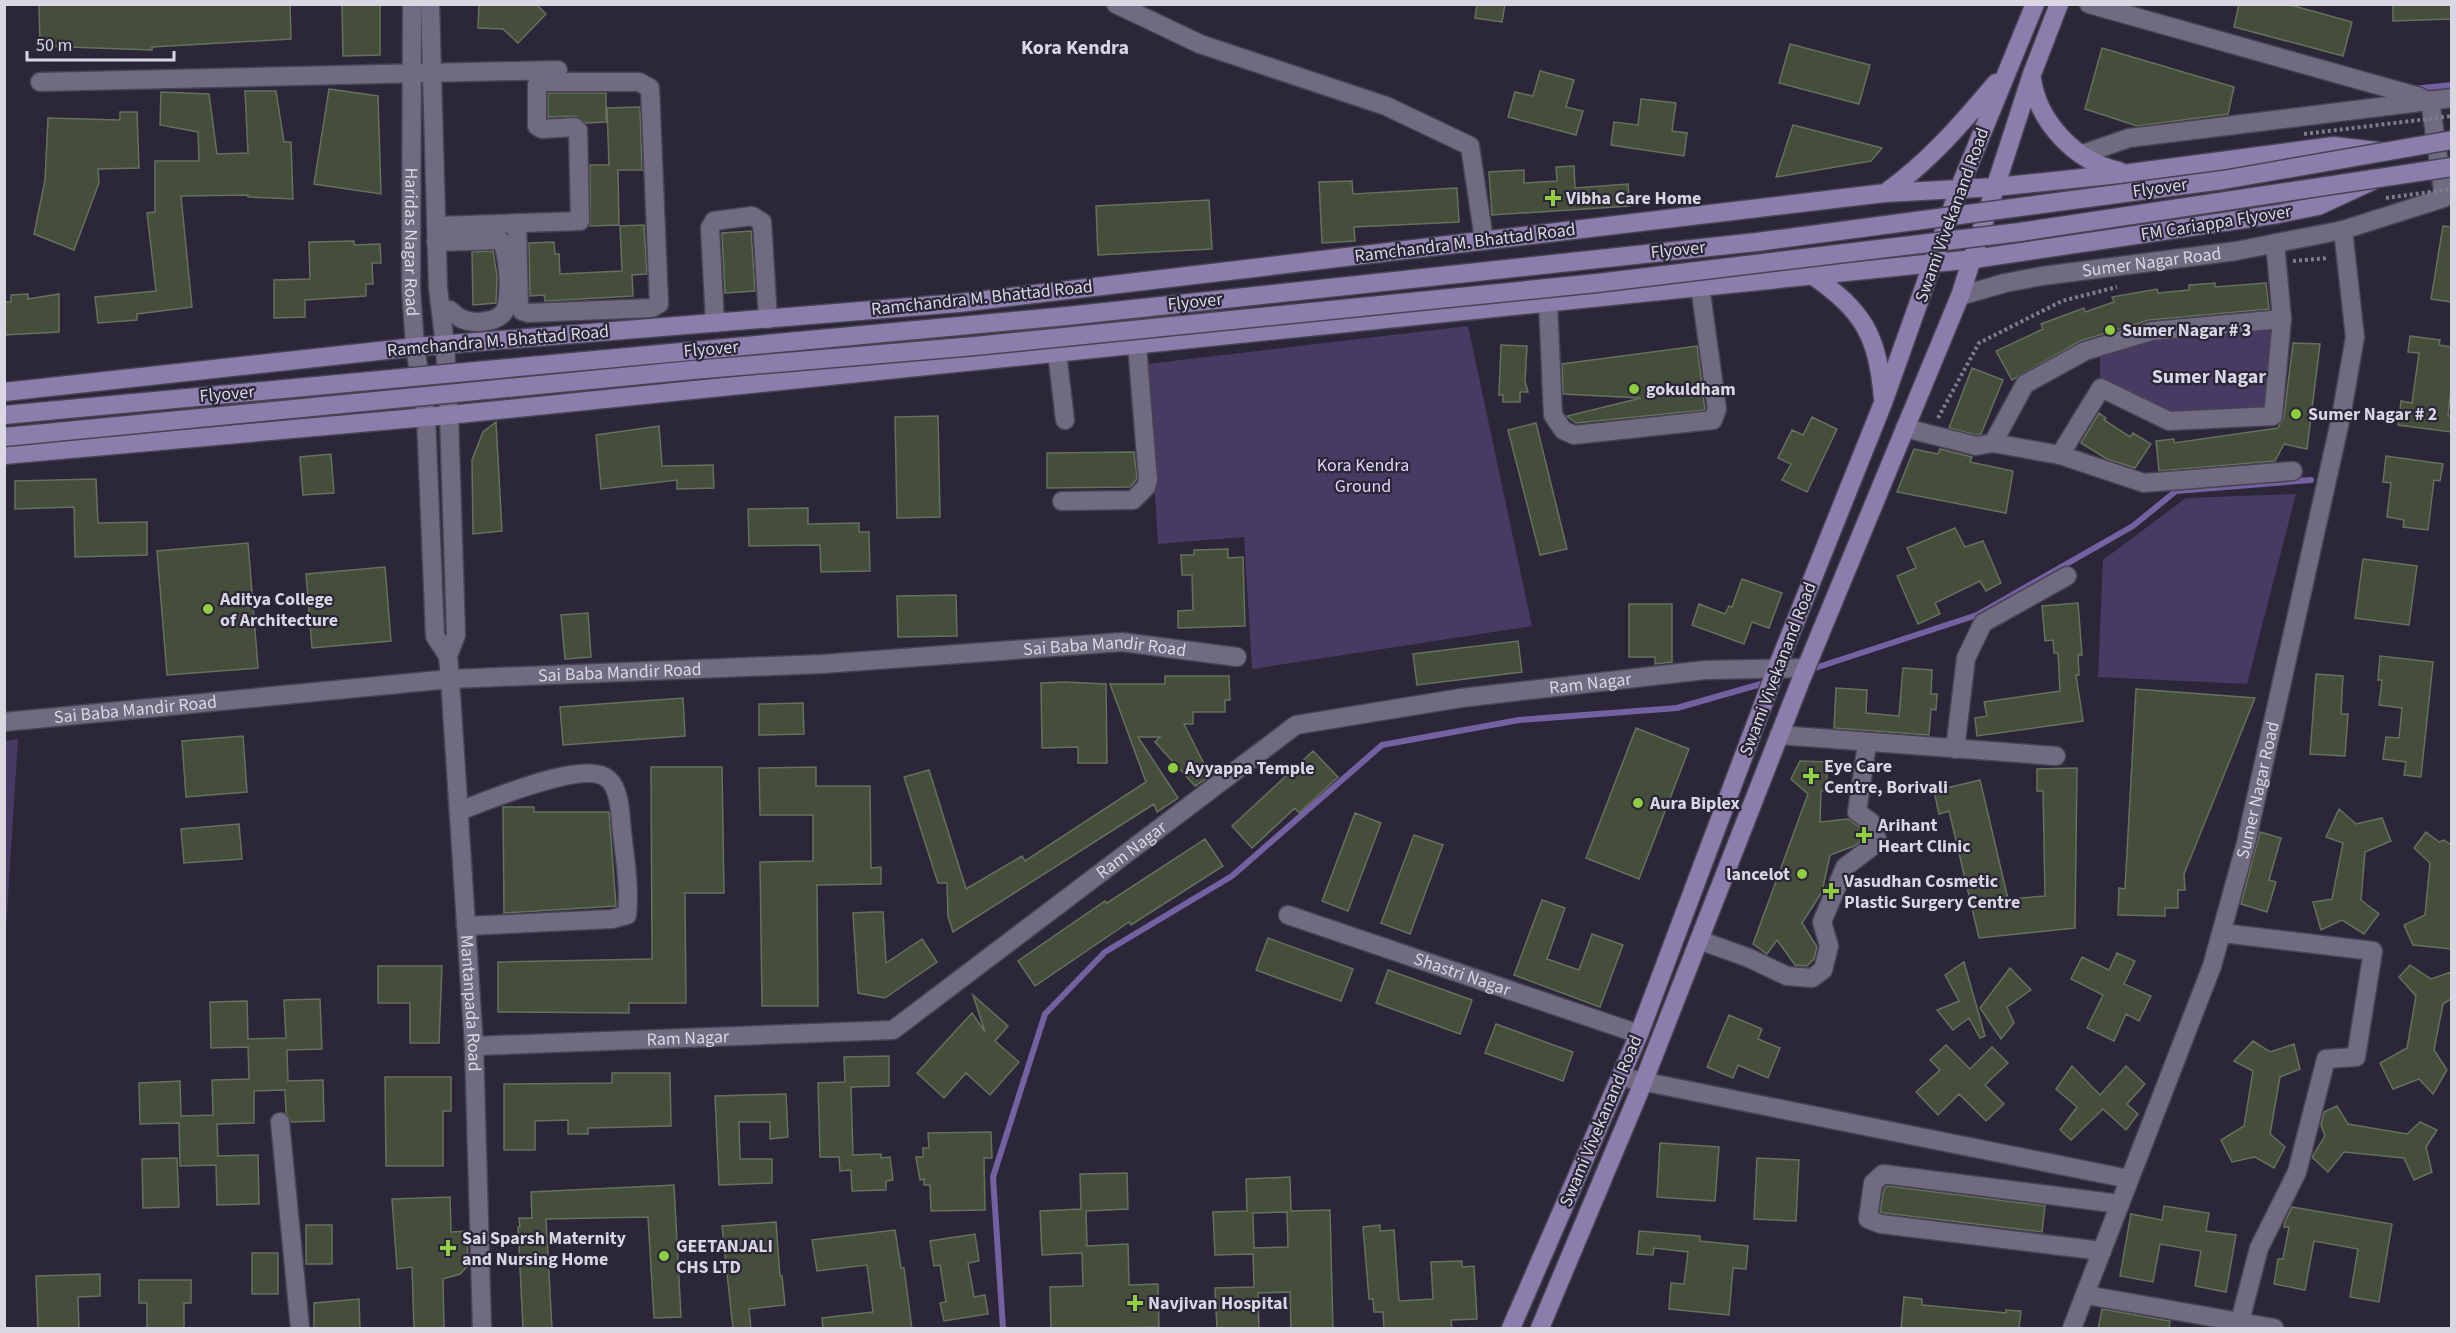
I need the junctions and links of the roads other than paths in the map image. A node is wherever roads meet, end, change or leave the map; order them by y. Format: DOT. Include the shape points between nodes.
graph roads {
  1 [pos="412,4"];
  2 [pos="430,4"];
  3 [pos="1116,4"];
  4 [pos="2035,4"];
  5 [pos="2059,4"];
  6 [pos="2089,4"];
  7 [pos="599,69"];
  8 [pos="2007,70"];
  9 [pos="412,74"];
  10 [pos="431,74"];
  11 [pos="2032,74"];
  12 [pos="40,82"];
  13 [pos="2451,98"];
  14 [pos="2430,100"];
  15 [pos="2451,140"];
  16 [pos="2381,151"];
  17 [pos="2082,154"];
  18 [pos="2451,167"];
  19 [pos="2135,172"];
  20 [pos="2379,178"];
  21 [pos="1996,187"];
  22 [pos="1959,189"];
  23 [pos="1886,193"];
  24 [pos="2449,195"];
  25 [pos="516,223"];
  26 [pos="2343,230"];
  27 [pos="436,234"];
  28 [pos="1484,240"];
  29 [pos="2275,243"];
  30 [pos="1974,259"];
  31 [pos="1934,262"];
  32 [pos="1812,275"];
  33 [pos="1701,286"];
  34 [pos="1960,296"];
  35 [pos="1548,302"];
  36 [pos="450,310"];
  37 [pos="768,319"];
  38 [pos="2282,319"];
  39 [pos="715,323"];
  40 [pos="445,345"];
  41 [pos="1137,345"];
  42 [pos="415,347"];
  43 [pos="1057,353"];
  44 [pos="4,392"];
  45 [pos="1883,403"];
  46 [pos="4,415"];
  47 [pos="449,415"];
  48 [pos="426,417"];
  49 [pos="1065,420"];
  50 [pos="1905,428"];
  51 [pos="4,437"];
  52 [pos="1993,443"];
  53 [pos="4,455"];
  54 [pos="2060,455"];
  55 [pos="2293,471"];
  56 [pos="1062,501"];
  57 [pos="2067,576"];
  58 [pos="448,656"];
  59 [pos="1237,657"];
  60 [pos="1776,671"];
  61 [pos="1803,674"];
  62 [pos="450,680"];
  63 [pos="4,722"];
  64 [pos="1779,735"];
  65 [pos="1867,744"];
  66 [pos="1954,749"];
  67 [pos="2056,756"];
  68 [pos="459,811"];
  69 [pos="1288,915"];
  70 [pos="466,926"];
  71 [pos="2222,933"];
  72 [pos="1699,940"];
  73 [pos="1638,1034"];
  74 [pos="474,1046"];
  75 [pos="1621,1077"];
  76 [pos="1643,1083"];
  77 [pos="280,1122"];
  78 [pos="2129,1179"];
  79 [pos="2120,1204"];
  80 [pos="2102,1251"];
  81 [pos="2086,1295"];
  82 [pos="2240,1322"];
  83 [pos="300,1329"];
  84 [pos="482,1329"];
  85 [pos="1510,1329"];
  86 [pos="1540,1329"];
  87 [pos="2072,1329"];
  88 [pos="2274,1329"];
  1 -- 9 [label="street, Haridas Nagar Road"];
  2 -- 10 [label="street, Haridas Nagar Road"];
  3 -- 28 [label="street" via="1200,44 1386,106 1470,146"];
  4 -- 8 [label="main road, Swami Vivekanand Road"];
  5 -- 11 [label="main road, Swami Vivekanand Road"];
  6 -- 14 [label="street"];
  7 -- 10 [label="street"];
  8 -- 22 [label="main road, Swami Vivekanand Road"];
  8 -- 23 [label="main road" via="1940,148"];
  9 -- 10 [label="street"];
  9 -- 12 [label="street"];
  9 -- 42 [label="street, Haridas Nagar Road" via="411,289"];
  10 -- 27 [label="street, Haridas Nagar Road"];
  11 -- 17 [label="main road" via="2035,99 2043,114 2062,139"];
  11 -- 21 [label="main road, Swami Vivekanand Road"];
  13 -- 14 [label="street"];
  14 -- 17 [label="street" via="2129,138"];
  14 -- 24 [label="street"];
  15 -- 16 [label="main road, bridge"];
  16 -- 19 [label="main road" via="2334,146"];
  16 -- 46 [label="main road, Flyover, bridge" via="2223,180 1757,242 1055,317"];
  17 -- 19 [label="main road" via="2103,167"];
  18 -- 20 [label="main road, FM Cariappa Flyover, bridge"];
  19 -- 21 [label="main road"];
  20 -- 30 [label="main road, FM Cariappa Flyover, bridge" via="2318,206"];
  20 -- 51 [label="main road, Flyover, bridge" via="2020,232 1597,283"];
  21 -- 22 [label="main road"];
  21 -- 30 [label="main road, Swami Vivekanand Road"];
  22 -- 23 [label="main road, Ramchandra M. Bhattad Road"];
  22 -- 31 [label="main road, Swami Vivekanand Road"];
  23 -- 28 [label="main road, Ramchandra M. Bhattad Road"];
  24 -- 26 [label="street, Sumer Nagar Road"];
  25 -- 25 [label="street" via="580,220 578,130 537,126 537,86 541,82 639,82 650,88 659,304 652,308 522,311"];
  25 -- 27 [label="street"];
  26 -- 29 [label="street, Sumer Nagar Road"];
  26 -- 71 [label="street, Sumer Nagar Road" via="2355,337 2342,417"];
  27 -- 36 [label="street" via="500,240 507,252 505,311 490,321 470,322"];
  27 -- 40 [label="street, Haridas Nagar Road"];
  28 -- 37 [label="main road, Ramchandra M. Bhattad Road" via="959,303"];
  29 -- 34 [label="street, Sumer Nagar Road" via="2005,282"];
  29 -- 38 [label="street"];
  30 -- 31 [label="main road, FM Cariappa Flyover"];
  30 -- 34 [label="main road, Swami Vivekanand Road"];
  31 -- 32 [label="main road"];
  31 -- 45 [label="main road, Swami Vivekanand Road"];
  32 -- 33 [label="main road"];
  32 -- 45 [label="main road" via="1848,302 1873,340 1880,362"];
  33 -- 35 [label="main road"];
  33 -- 35 [label="street" via="1717,409 1713,420 1574,435 1563,430 1553,415"];
  34 -- 50 [label="main road, Swami Vivekanand Road"];
  35 -- 41 [label="main road"];
  37 -- 39 [label="main road, Ramchandra M. Bhattad Road"];
  37 -- 39 [label="street" via="762,222 752,216 714,221 710,228"];
  38 -- 52 [label="street" via="2152,331 2085,351 2025,384"];
  38 -- 54 [label="street" via="2273,416 2169,421 2101,388"];
  39 -- 40 [label="main road, Ramchandra M. Bhattad Road"];
  40 -- 42 [label="main road, Ramchandra M. Bhattad Road"];
  40 -- 47 [label="street, Haridas Nagar Road"];
  41 -- 43 [label="main road"];
  41 -- 56 [label="street" via="1146,487 1133,500"];
  42 -- 44 [label="main road, Ramchandra M. Bhattad Road"];
  42 -- 48 [label="street, Haridas Nagar Road"];
  43 -- 47 [label="main road"];
  43 -- 49 [label="street"];
  45 -- 60 [label="main road, Swami Vivekanand Road"];
  47 -- 48 [label="main road"];
  47 -- 58 [label="street, Haridas Nagar Road" via="456,635"];
  48 -- 53 [label="main road"];
  48 -- 58 [label="street, Haridas Nagar Road" via="435,636"];
  50 -- 52 [label="street" via="1976,446"];
  50 -- 61 [label="main road, Swami Vivekanand Road"];
  52 -- 54 [label="street"];
  54 -- 55 [label="street" via="2144,483"];
  57 -- 66 [label="street" via="1983,623 1966,658"];
  58 -- 62 [label="street, Haridas Nagar Road"];
  59 -- 62 [label="street, Sai Baba Mandir Road" via="1122,642 822,664"];
  60 -- 61 [label="street, Ram Nagar"];
  60 -- 73 [label="main road, Swami Vivekanand Road"];
  60 -- 74 [label="street, Ram Nagar" via="1705,670 1461,698 1296,725 893,1030"];
  61 -- 64 [label="main road, Swami Vivekanand Road"];
  62 -- 63 [label="street, Sai Baba Mandir Road"];
  62 -- 68 [label="street, Mantanpada Road"];
  64 -- 65 [label="street"];
  64 -- 72 [label="main road, Swami Vivekanand Road"];
  65 -- 66 [label="street"];
  65 -- 72 [label="street" via="1857,812 1871,822 1878,842 1845,867 1822,922 1829,946 1823,970 1812,978 1787,976"];
  66 -- 67 [label="street"];
  68 -- 70 [label="street, Mantanpada Road"];
  68 -- 70 [label="street" via="569,774 596,773 608,778 618,803 628,888 627,915 612,919"];
  69 -- 73 [label="street, Shastri Nagar"];
  70 -- 74 [label="street, Mantanpada Road"];
  71 -- 78 [label="street, Sumer Nagar Road"];
  71 -- 82 [label="street" via="2373,951 2356,1057 2326,1059 2297,1172 2259,1248"];
  72 -- 76 [label="main road, Swami Vivekanand Road"];
  73 -- 75 [label="main road, Swami Vivekanand Road"];
  74 -- 84 [label="street, Mantanpada Road"];
  75 -- 76 [label="street"];
  75 -- 85 [label="main road, Swami Vivekanand Road"];
  76 -- 78 [label="street"];
  76 -- 86 [label="main road, Swami Vivekanand Road"];
  77 -- 83 [label="street"];
  78 -- 79 [label="street, Sumer Nagar Road"];
  79 -- 80 [label="street, Sumer Nagar Road"];
  79 -- 80 [label="street" via="1883,1174 1873,1183 1868,1219 1881,1224"];
  80 -- 81 [label="street, Sumer Nagar Road"];
  81 -- 82 [label="street"];
  81 -- 87 [label="street, Sumer Nagar Road"];
  82 -- 88 [label="street"];
}
